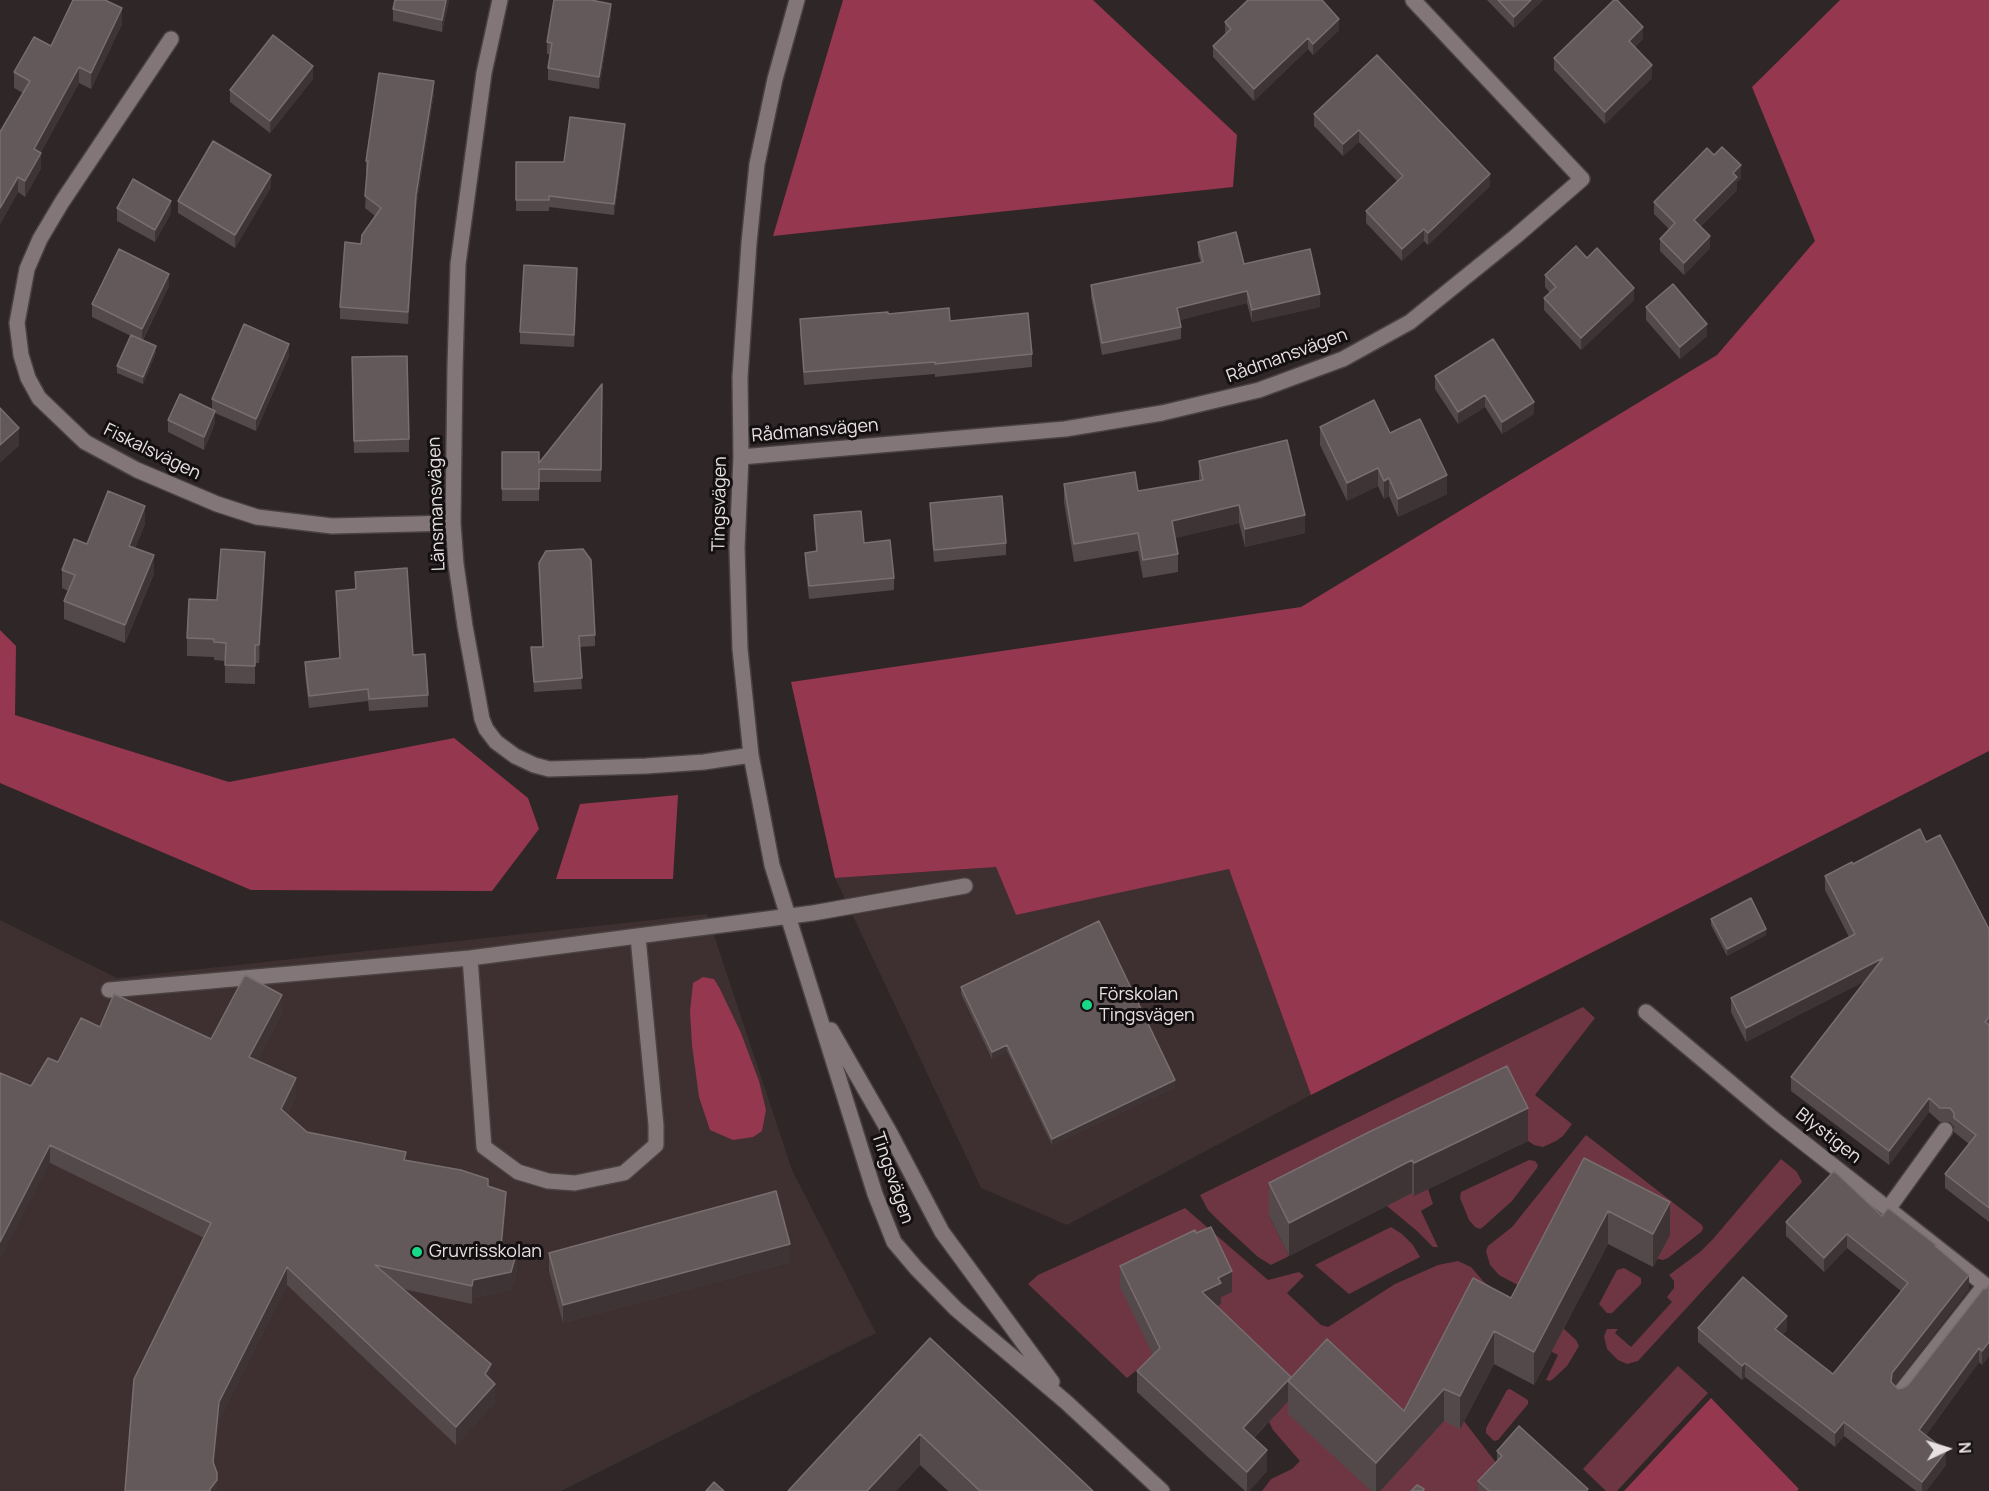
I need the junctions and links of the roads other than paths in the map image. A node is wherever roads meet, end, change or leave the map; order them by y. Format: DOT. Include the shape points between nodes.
graph roads {
  1 [pos="500,0"];
  2 [pos="797,0"];
  3 [pos="1413,0"];
  4 [pos="171,39"];
  5 [pos="741,457"];
  6 [pos="453,523"];
  7 [pos="751,756"];
  8 [pos="965,886"];
  9 [pos="788,916"];
  10 [pos="638,937"];
  11 [pos="470,958"];
  12 [pos="109,990"];
  13 [pos="817,1005"];
  14 [pos="1646,1012"];
  15 [pos="1944,1130"];
  16 [pos="1888,1209"];
  17 [pos="1987,1286"];
  18 [pos="1899,1393"];
  19 [pos="1066,1402"];
  20 [pos="1162,1491"];
  1 -- 6 [label="street, Länsmansvägen" via="484,73 458,264"];
  2 -- 5 [label="street, Tingsvägen" via="757,164 740,378"];
  3 -- 5 [label="street, Rådmansvägen" via="1582,179 1410,322 1343,360 1269,387 1161,413 1065,429"];
  4 -- 6 [label="street, Fiskalsvägen" via="62,202 27,269 17,323 21,355 39,398 85,442 137,470 257,517 332,526"];
  5 -- 7 [label="street, Tingsvägen" via="737,548 740,638"];
  6 -- 7 [label="street, Länsmansvägen" via="465,626 482,719 496,742 516,756 549,769 646,766"];
  7 -- 9 [label="street, Tingsvägen" via="772,865"];
  8 -- 9 [label="street"];
  9 -- 10 [label="street"];
  9 -- 13 [label="street, Tingsvägen"];
  10 -- 11 [label="street"];
  10 -- 11 [label="street" via="656,1144 624,1173 575,1183 548,1181 518,1172 484,1147"];
  11 -- 12 [label="street"];
  13 -- 19 [label="street, Tingsvägen" via="942,1232"];
  13 -- 19 [label="street, Tingsvägen" via="874,1194 894,1242 956,1309"];
  14 -- 16 [label="street, Blystigen"];
  15 -- 16 [label="street"];
  16 -- 17 [label="street, Blystigen"];
  17 -- 18 [label="street"];
  19 -- 20 [label="street, Tingsvägen"];
}
